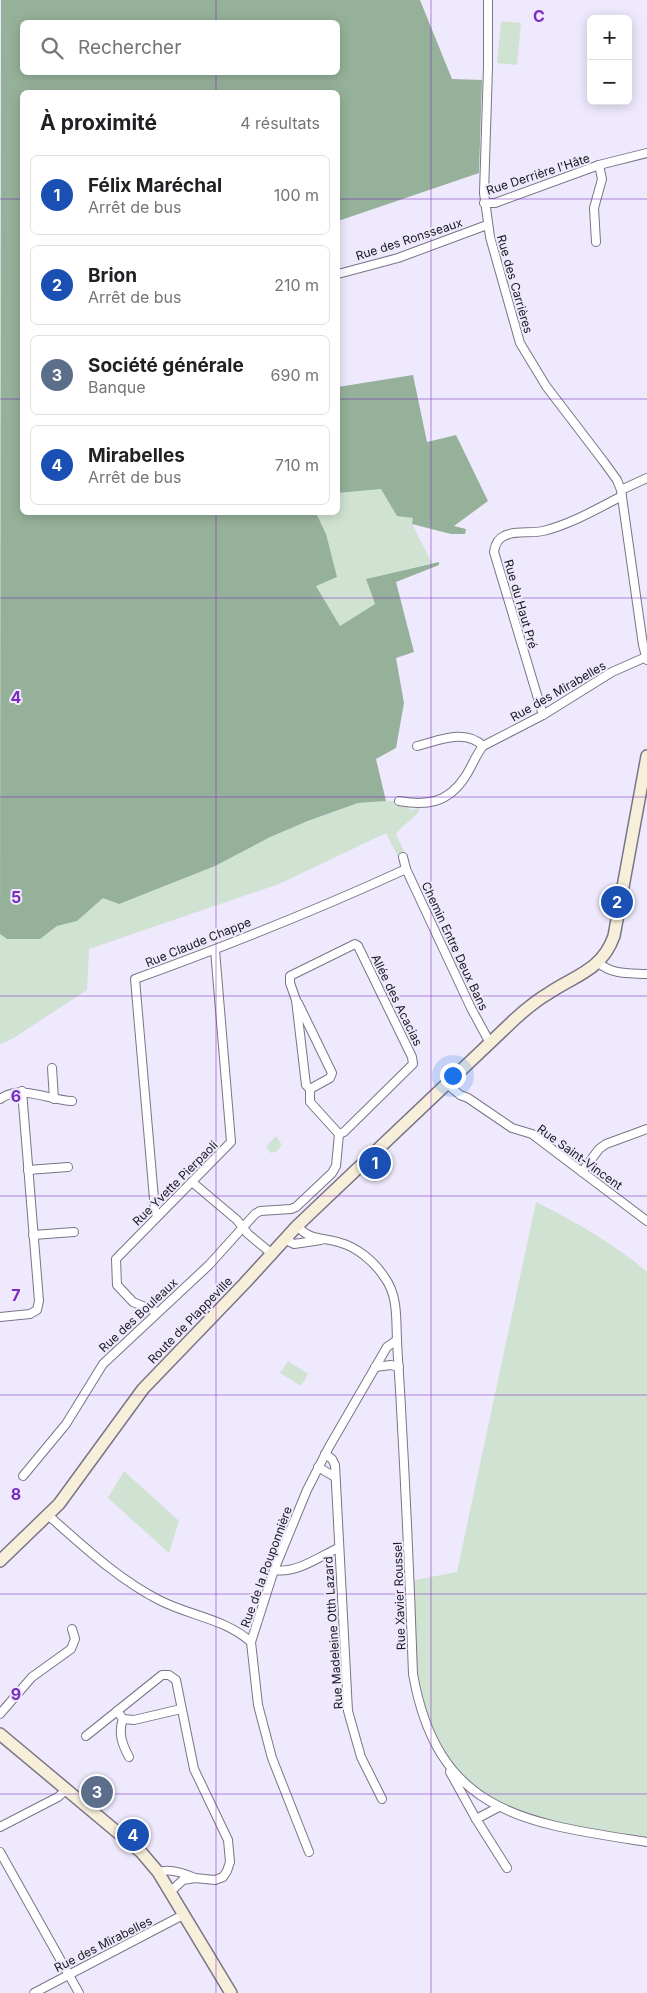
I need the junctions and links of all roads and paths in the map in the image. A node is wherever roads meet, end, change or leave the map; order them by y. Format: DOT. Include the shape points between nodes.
graph roads {
  1 [pos="488,0"];
  2 [pos="647,153"];
  3 [pos="599,165"];
  4 [pos="484,203"];
  5 [pos="487,225"];
  6 [pos="596,242"];
  7 [pos="340,273"];
  8 [pos="647,478"];
  9 [pos="622,493"];
  10 [pos="646,659"];
  11 [pos="543,715"];
  12 [pos="417,746"];
  13 [pos="482,746"];
  14 [pos="647,756"];
  15 [pos="646,770"];
  16 [pos="399,801"];
  17 [pos="403,857"];
  18 [pos="406,869"];
  19 [pos="215,950"];
  20 [pos="599,963"];
  21 [pos="647,974"];
  22 [pos="296,1000"];
  23 [pos="490,1043"];
  24 [pos="52,1068"];
  25 [pos="447,1084"];
  26 [pos="310,1089"];
  27 [pos="22,1091"];
  28 [pos="0,1099"];
  29 [pos="54,1099"];
  30 [pos="72,1101"];
  31 [pos="647,1129"];
  32 [pos="339,1134"];
  33 [pos="68,1167"];
  34 [pos="28,1170"];
  35 [pos="582,1172"];
  36 [pos="192,1182"];
  37 [pos="157,1216"];
  38 [pos="647,1221"];
  39 [pos="297,1226"];
  40 [pos="243,1228"];
  41 [pos="74,1232"];
  42 [pos="33,1235"];
  43 [pos="284,1239"];
  44 [pos="323,1240"];
  45 [pos="271,1253"];
  46 [pos="157,1312"];
  47 [pos="0,1317"];
  48 [pos="397,1340"];
  49 [pos="376,1367"];
  50 [pos="399,1367"];
  51 [pos="325,1454"];
  52 [pos="318,1467"];
  53 [pos="24,1476"];
  54 [pos="335,1477"];
  55 [pos="48,1515"];
  56 [pos="338,1548"];
  57 [pos="0,1561"];
  58 [pos="274,1570"];
  59 [pos="72,1629"];
  60 [pos="251,1642"];
  61 [pos="180,1710"];
  62 [pos="117,1711"];
  63 [pos="0,1714"];
  64 [pos="123,1719"];
  65 [pos="0,1734"];
  66 [pos="86,1736"];
  67 [pos="129,1756"];
  68 [pos="447,1763"];
  69 [pos="66,1790"];
  70 [pos="382,1799"];
  71 [pos="499,1807"];
  72 [pos="476,1819"];
  73 [pos="0,1827"];
  74 [pos="647,1842"];
  75 [pos="0,1852"];
  76 [pos="309,1852"];
  77 [pos="507,1868"];
  78 [pos="158,1872"];
  79 [pos="195,1878"];
  80 [pos="170,1892"];
  81 [pos="183,1915"];
  82 [pos="68,1975"];
  83 [pos="34,1993"];
  84 [pos="79,1993"];
  85 [pos="230,1993"];
  1 -- 4 [label="street, Rue des Carrières"];
  2 -- 3 [label="street, Rue Derrière l'Hâte"];
  3 -- 4 [label="street, Rue Derrière l'Hâte" via="495,203"];
  3 -- 6 [label="street, Rue Derrière l'Hâte" via="602,179 594,208"];
  4 -- 5 [label="street, Rue des Carrières"];
  5 -- 7 [label="street, Rue des Ronsseaux" via="398,258"];
  5 -- 9 [label="street, Rue des Carrières" via="520,343 546,386 617,480"];
  8 -- 9 [label="street, Rue du Haut Pré"];
  9 -- 10 [label="street, Rue des Carrières"];
  9 -- 11 [label="street, Rue du Haut Pré" via="572,521 542,531 506,534 496,544 494,552"];
  10 -- 11 [label="street, Rue des Mirabelles" via="612,672"];
  11 -- 13 [label="street, Rue des Mirabelles"];
  12 -- 13 [label="street" via="459,736 472,738"];
  13 -- 16 [label="street" via="459,785 443,797 417,805"];
  14 -- 15 [label="street"];
  15 -- 20 [label="street" via="614,936"];
  17 -- 18 [label="street, Chemin Entre Deux Bans"];
  18 -- 19 [label="street, Rue Claude Chappe"];
  18 -- 23 [label="street, Chemin Entre Deux Bans"];
  19 -- 36 [label="street, Rue Yvette Pierpaoli" via="231,1142"];
  19 -- 37 [label="street, Rue Claude Chappe" via="135,979"];
  20 -- 21 [label="street" via="615,972"];
  20 -- 23 [label="street, Route de Plappeville" via="528,1007"];
  22 -- 26 [label="street, Allée des Acacias" via="306,1085"];
  22 -- 26 [label="street, Allée des Acacias" via="332,1073 330,1078"];
  22 -- 32 [label="street, Allée des Acacias" via="290,976 353,944 357,945 412,1057 413,1064 409,1070"];
  23 -- 25 [label="street, Route de Plappeville"];
  24 -- 29 [label="street"];
  25 -- 35 [label="street, Rue Saint-Vincent" via="512,1128 532,1134"];
  25 -- 39 [label="street, Route de Plappeville"];
  26 -- 32 [label="street, Allée des Acacias" via="310,1102"];
  27 -- 28 [label="street" via="9,1093"];
  27 -- 29 [label="street"];
  27 -- 34 [label="street"];
  29 -- 30 [label="street"];
  31 -- 35 [label="street" via="606,1144"];
  32 -- 40 [label="street" via="336,1166 332,1173 296,1207 260,1211"];
  33 -- 34 [label="street"];
  34 -- 42 [label="street"];
  35 -- 38 [label="street, Rue Saint-Vincent"];
  36 -- 37 [label="street, Rue Yvette Pierpaoli"];
  36 -- 40 [label="street"];
  37 -- 46 [label="street, Rue Yvette Pierpaoli" via="116,1259 117,1285 133,1302"];
  39 -- 43 [label="street, Route de Plappeville"];
  39 -- 44 [label="street, Rue Xavier Roussel" via="306,1234"];
  40 -- 45 [label="street"];
  40 -- 46 [label="street, Rue des Bouleaux" via="209,1265"];
  41 -- 42 [label="street"];
  42 -- 47 [label="street" via="39,1300 37,1310 30,1314"];
  43 -- 44 [label="street, Rue Xavier Roussel" via="294,1244"];
  43 -- 45 [label="street, Route de Plappeville"];
  44 -- 48 [label="street, Rue Xavier Roussel" via="337,1241 364,1255 387,1280 393,1293"];
  45 -- 55 [label="street, Route de Plappeville" via="143,1389"];
  46 -- 53 [label="street, Rue des Bouleaux" via="103,1364 66,1424"];
  48 -- 49 [label="street, Rue de la Pouponnière" via="387,1346"];
  48 -- 50 [label="street, Rue Xavier Roussel"];
  49 -- 50 [label="street"];
  49 -- 51 [label="street, Rue de la Pouponnière"];
  50 -- 68 [label="street, Rue Xavier Roussel" via="413,1674 432,1738"];
  51 -- 52 [label="street, Rue de la Pouponnière"];
  51 -- 54 [label="street, Rue Madeleine Otth Lazard" via="335,1465"];
  52 -- 54 [label="street"];
  52 -- 58 [label="street, Rue de la Pouponnière"];
  54 -- 56 [label="street, Rue Madeleine Otth Lazard"];
  55 -- 57 [label="street, Route de Plappeville"];
  55 -- 60 [label="street, Rue de la Pouponnière" via="100,1559 152,1596 183,1611 227,1625"];
  56 -- 58 [label="street, Rue Madeleine Otth Lazard" via="292,1570"];
  56 -- 70 [label="street, Rue Madeleine Otth Lazard" via="348,1711 361,1757"];
  58 -- 60 [label="street, Rue de la Pouponnière"];
  59 -- 63 [label="street" via="75,1639 71,1650 32,1677"];
  60 -- 76 [label="street" via="258,1705 272,1758"];
  61 -- 62 [label="street" via="176,1680 165,1674"];
  61 -- 64 [label="street" via="134,1720"];
  61 -- 79 [label="street" via="194,1769 228,1840 230,1852 230,1862 223,1877 215,1880"];
  62 -- 64 [label="street"];
  62 -- 66 [label="street"];
  64 -- 67 [label="street" via="122,1740"];
  65 -- 69 [label="street"];
  68 -- 71 [label="street, Rue Xavier Roussel" via="472,1790"];
  68 -- 72 [label="street"];
  69 -- 73 [label="street"];
  69 -- 78 [label="street" via="129,1840"];
  71 -- 72 [label="street"];
  71 -- 74 [label="street, Rue Xavier Roussel" via="546,1824"];
  72 -- 77 [label="street"];
  75 -- 82 [label="street"];
  78 -- 79 [label="street" via="170,1870"];
  78 -- 80 [label="street"];
  79 -- 80 [label="street" via="183,1880"];
  80 -- 81 [label="street"];
  81 -- 82 [label="street, Rue des Mirabelles"];
  81 -- 85 [label="street"];
  82 -- 83 [label="street, Rue des Mirabelles"];
  82 -- 84 [label="street"];
}
